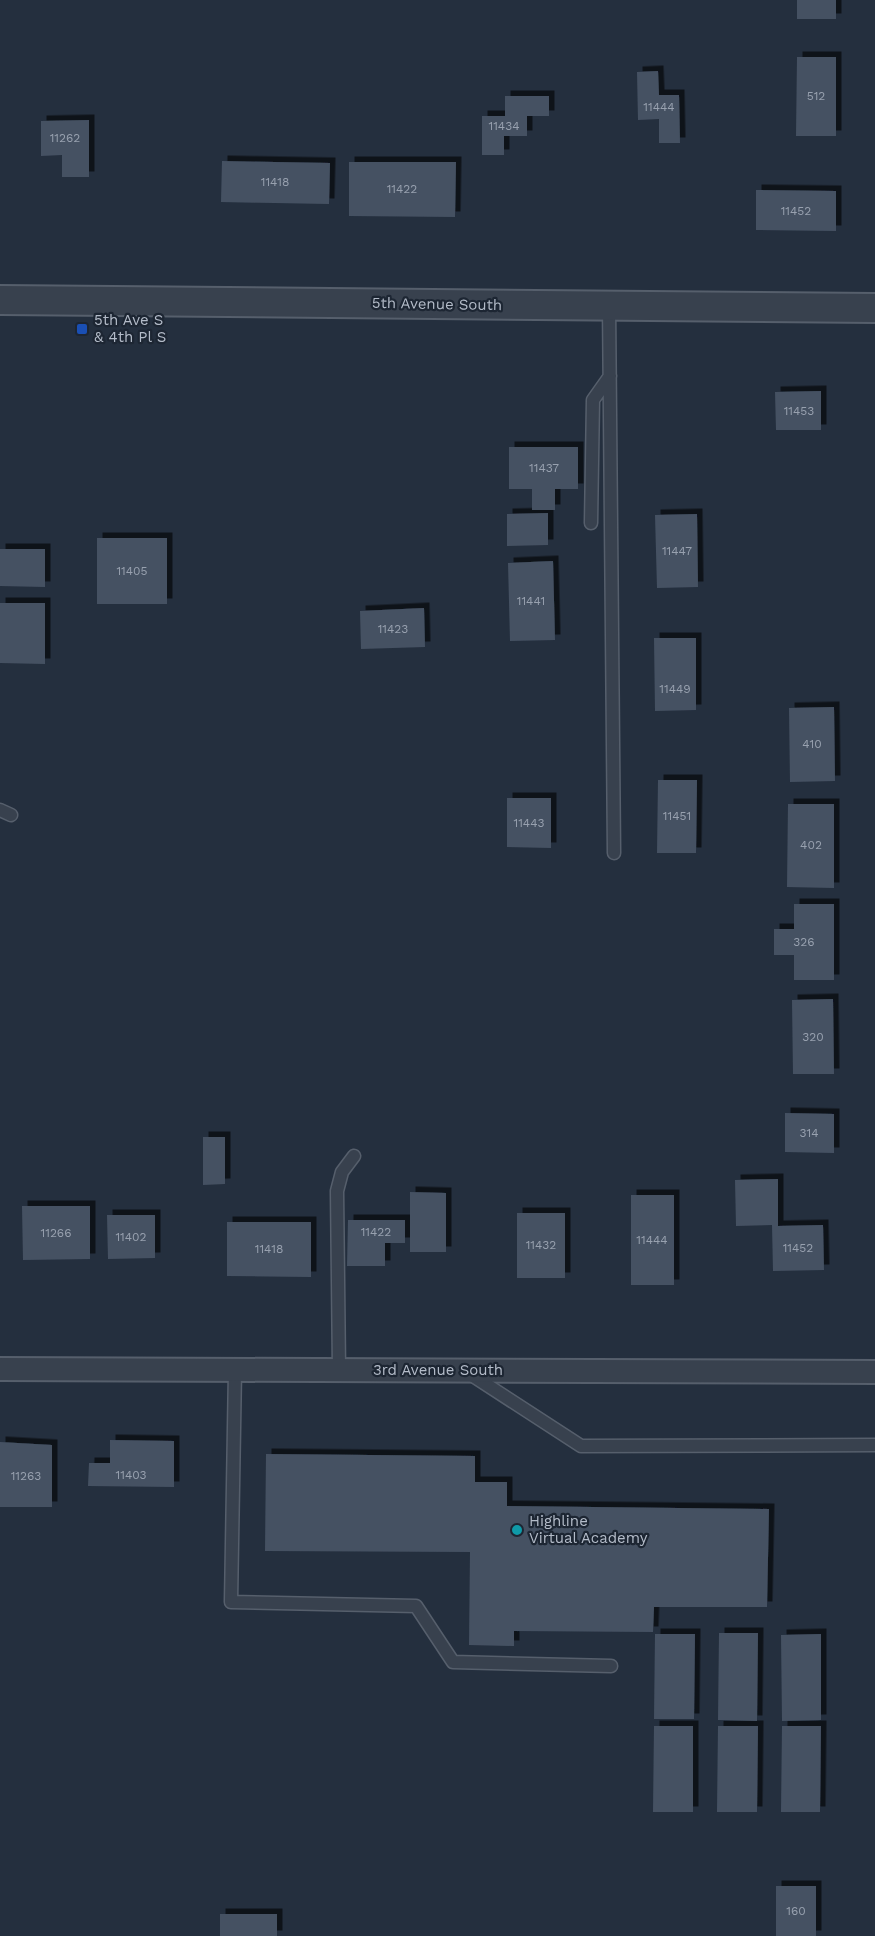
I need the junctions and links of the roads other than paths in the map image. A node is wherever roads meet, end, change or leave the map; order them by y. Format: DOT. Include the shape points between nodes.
graph roads {
  1 [pos="0,300"];
  2 [pos="609,305"];
  3 [pos="875,308"];
  4 [pos="609,376"];
  5 [pos="591,523"];
  6 [pos="614,853"];
  7 [pos="354,1156"];
  8 [pos="0,1369"];
  9 [pos="235,1370"];
  10 [pos="339,1370"];
  11 [pos="464,1370"];
  12 [pos="875,1372"];
  13 [pos="875,1445"];
  14 [pos="611,1666"];
  1 -- 2 [label="street, 5th Avenue South"];
  2 -- 3 [label="street, 5th Avenue South"];
  2 -- 4 [label="lane"];
  4 -- 5 [label="lane" via="592,400"];
  4 -- 6 [label="lane"];
  7 -- 10 [label="lane" via="342,1172 337,1191"];
  8 -- 9 [label="street, 3rd Avenue South"];
  9 -- 10 [label="street, 3rd Avenue South"];
  9 -- 14 [label="lane" via="231,1602 416,1606 453,1662"];
  10 -- 11 [label="street, 3rd Avenue South"];
  11 -- 12 [label="street, 3rd Avenue South"];
  11 -- 13 [label="lane" via="581,1446"];
}
